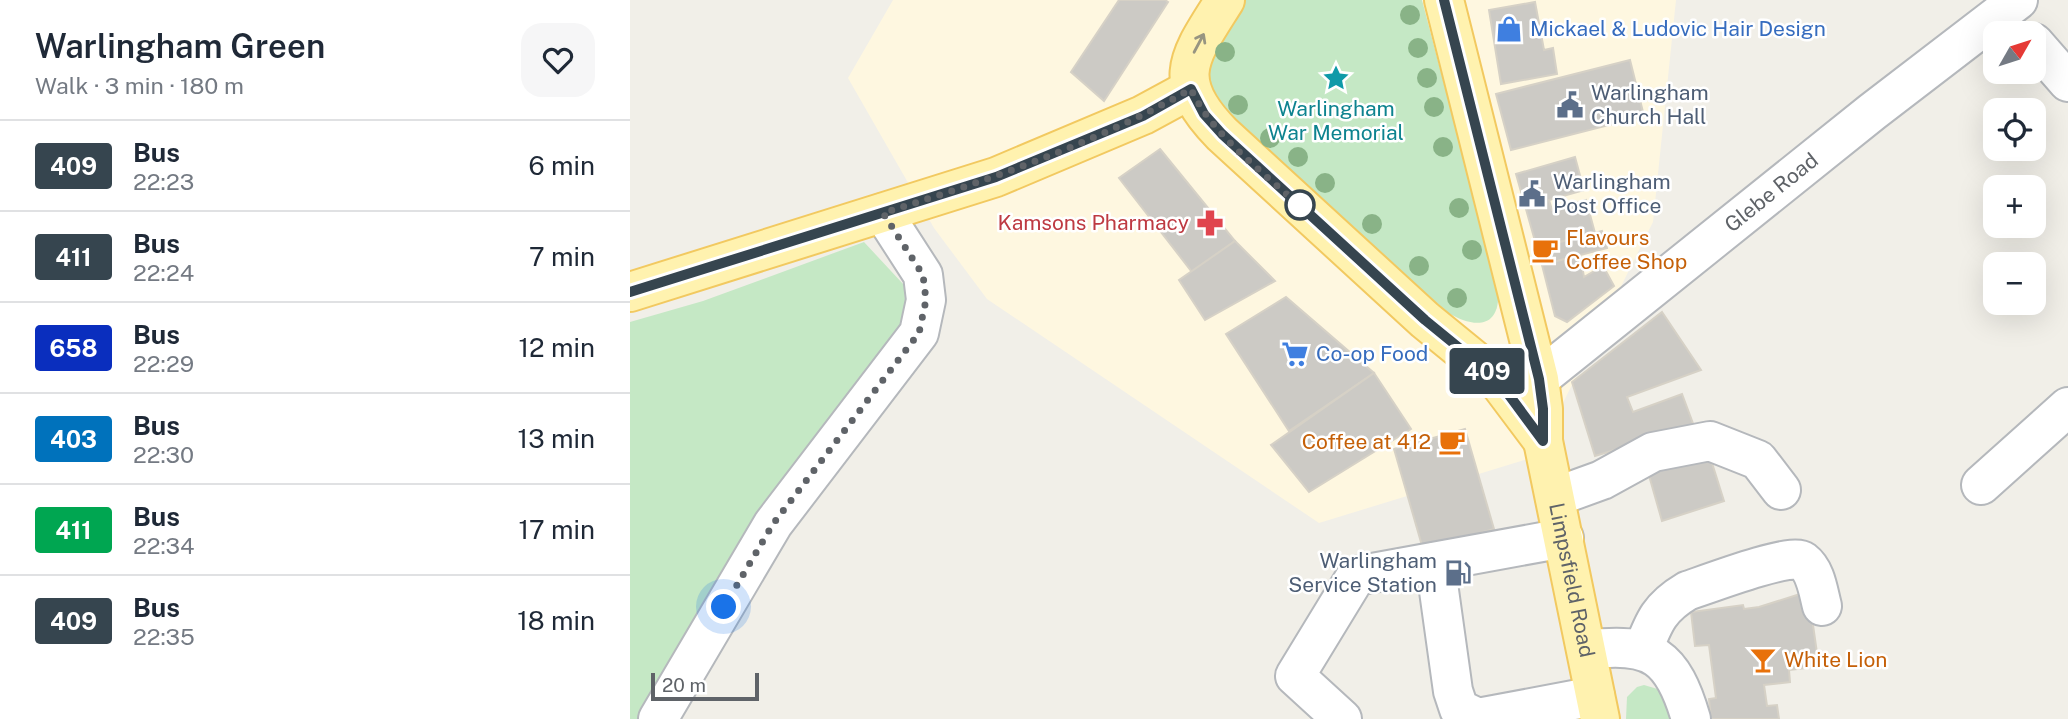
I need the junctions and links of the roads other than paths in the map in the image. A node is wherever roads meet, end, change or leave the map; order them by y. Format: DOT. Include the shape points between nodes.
graph roads {
  1 [pos="1225,0"];
  2 [pos="1444,0"];
  3 [pos="2016,14"];
  4 [pos="2046,57"];
  5 [pos="2068,82"];
  6 [pos="1191,89"];
  7 [pos="883,213"];
  8 [pos="630,292"];
  9 [pos="1521,314"];
  10 [pos="1459,346"];
  11 [pos="1539,379"];
  12 [pos="2068,407"];
  13 [pos="1543,441"];
  14 [pos="1981,485"];
  15 [pos="1781,490"];
  16 [pos="1555,497"];
  17 [pos="1564,538"];
  18 [pos="1435,562"];
  19 [pos="1822,606"];
  20 [pos="1587,650"];
  21 [pos="1643,650"];
  22 [pos="1598,707"];
  23 [pos="658,719"];
  24 [pos="1342,719"];
  25 [pos="1691,719"];
  6 -- 1 [label="main road, one-way" via="1188,78 1194,51"];
  2 -- 9 [label="main road, Limpsfield Road"];
  3 -- 11 [label="street, Glebe Road" via="1872,112"];
  4 -- 5 [label="street"];
  6 -- 7 [label="main road" via="1143,116 996,177"];
  6 -- 10 [label="main road, Limpsfield Road" via="1222,134"];
  7 -- 8 [label="main road"];
  7 -- 23 [label="street" via="923,275 926,300 919,333 773,524"];
  9 -- 10 [label="main road" via="1514,327 1498,338"];
  9 -- 11 [label="main road, Limpsfield Road"];
  10 -- 13 [label="main road, Limpsfield Road" via="1501,385"];
  11 -- 13 [label="main road, Limpsfield Road"];
  12 -- 14 [label="street"];
  13 -- 16 [label="main road, Limpsfield Road"];
  15 -- 16 [label="street" via="1758,460 1710,441 1654,453 1602,480"];
  16 -- 17 [label="main road, Limpsfield Road"];
  17 -- 18 [label="street"];
  17 -- 20 [label="main road, Limpsfield Road"];
  18 -- 22 [label="street" via="1459,709 1478,718"];
  18 -- 24 [label="street" via="1356,576 1295,676"];
  19 -- 21 [label="street" via="1805,562 1782,560 1674,599 1657,616"];
  20 -- 21 [label="street"];
  20 -- 22 [label="main road, Limpsfield Road"];
  21 -- 25 [label="street" via="1676,678"];
}
